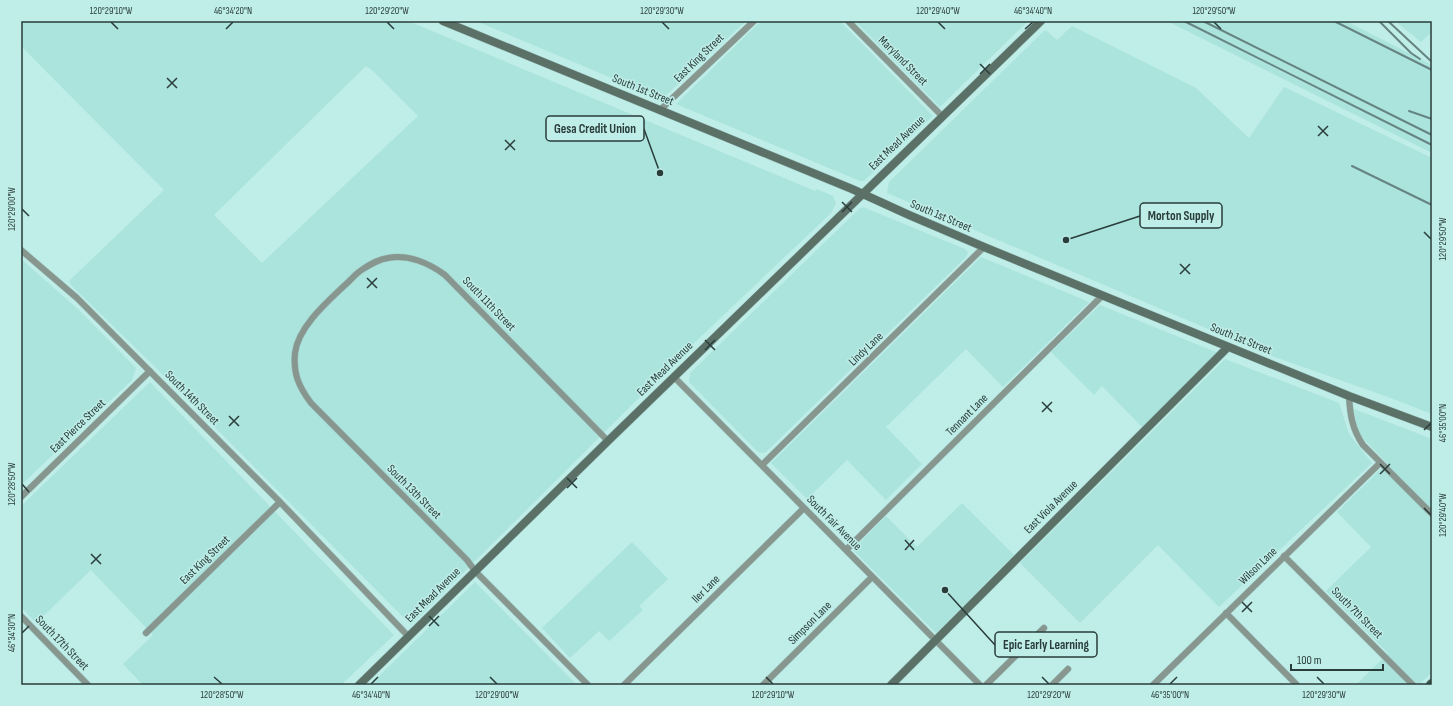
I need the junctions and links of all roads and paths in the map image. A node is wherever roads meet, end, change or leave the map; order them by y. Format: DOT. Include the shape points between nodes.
graph roads {
  1 [pos="443,21"];
  2 [pos="754,21"];
  3 [pos="848,21"];
  4 [pos="1041,21"];
  5 [pos="660,110"];
  6 [pos="942,116"];
  7 [pos="862,194"];
  8 [pos="984,248"];
  9 [pos="21,250"];
  10 [pos="1103,295"];
  11 [pos="334,296"];
  12 [pos="1228,347"];
  13 [pos="150,371"];
  14 [pos="674,377"];
  15 [pos="1348,396"];
  16 [pos="1432,427"];
  17 [pos="608,441"];
  18 [pos="1380,463"];
  19 [pos="762,465"];
  20 [pos="21,497"];
  21 [pos="280,502"];
  22 [pos="804,508"];
  23 [pos="1432,514"];
  24 [pos="846,550"];
  25 [pos="1284,556"];
  26 [pos="475,571"];
  27 [pos="872,577"];
  28 [pos="1226,614"];
  29 [pos="21,616"];
  30 [pos="1044,628"];
  31 [pos="146,633"];
  32 [pos="409,637"];
  33 [pos="936,640"];
  34 [pos="1068,669"];
  35 [pos="88,685"];
  36 [pos="359,685"];
  37 [pos="588,685"];
  38 [pos="624,685"];
  39 [pos="763,685"];
  40 [pos="891,685"];
  41 [pos="980,685"];
  42 [pos="986,685"];
  43 [pos="1052,685"];
  44 [pos="1153,685"];
  45 [pos="1297,685"];
  46 [pos="1414,685"];
  1 -- 5 [label="street, South 1st Street"];
  2 -- 5 [label="street, East King Street"];
  3 -- 6 [label="street, Maryland Street"];
  4 -- 6 [label="street, East Mead Avenue"];
  5 -- 7 [label="street, South 1st Street"];
  6 -- 7 [label="street, East Mead Avenue"];
  7 -- 8 [label="street, South 1st Street"];
  7 -- 14 [label="street, East Mead Avenue"];
  8 -- 10 [label="street, South 1st Street"];
  8 -- 19 [label="street, Lindy Lane"];
  9 -- 13 [label="street, South 14th Street" via="77,298"];
  10 -- 12 [label="street, South 1st Street"];
  10 -- 24 [label="street, Tennant Lane"];
  11 -- 17 [label="street, South 11th Street" via="374,262 388,258 408,258 434,267 454,284"];
  11 -- 26 [label="street, South 13th Street" via="308,323 299,341 295,351 298,383 311,403"];
  12 -- 15 [label="street, South 1st Street"];
  12 -- 33 [label="street, East Viola Avenue"];
  13 -- 20 [label="street, East Pierce Street"];
  13 -- 21 [label="street, South 14th Street"];
  14 -- 17 [label="street, East Mead Avenue"];
  14 -- 19 [label="street, South Fair Avenue"];
  15 -- 16 [label="street, South 1st Street"];
  15 -- 18 [label="street" via="1356,436"];
  17 -- 26 [label="street, East Mead Avenue"];
  18 -- 23 [label="street"];
  18 -- 25 [label="street, Wilson Lane"];
  19 -- 22 [label="street, South Fair Avenue"];
  21 -- 31 [label="street, East King Street"];
  21 -- 32 [label="street, South 14th Street"];
  22 -- 24 [label="street, South Fair Avenue"];
  22 -- 38 [label="street, Iler Lane"];
  24 -- 27 [label="street, South Fair Avenue"];
  25 -- 28 [label="street, Wilson Lane"];
  25 -- 46 [label="street, South 7th Street"];
  26 -- 32 [label="street, East Mead Avenue"];
  26 -- 37 [label="street, South 13th Street"];
  27 -- 33 [label="street, South Fair Avenue"];
  27 -- 39 [label="street, Simpson Lane"];
  28 -- 44 [label="street, Wilson Lane"];
  28 -- 45 [label="street"];
  29 -- 35 [label="street, South 17th Street"];
  30 -- 42 [label="street"];
  32 -- 36 [label="street, East Mead Avenue"];
  33 -- 40 [label="street, East Viola Avenue"];
  33 -- 41 [label="street, South Fair Avenue"];
  34 -- 43 [label="street"];
}
